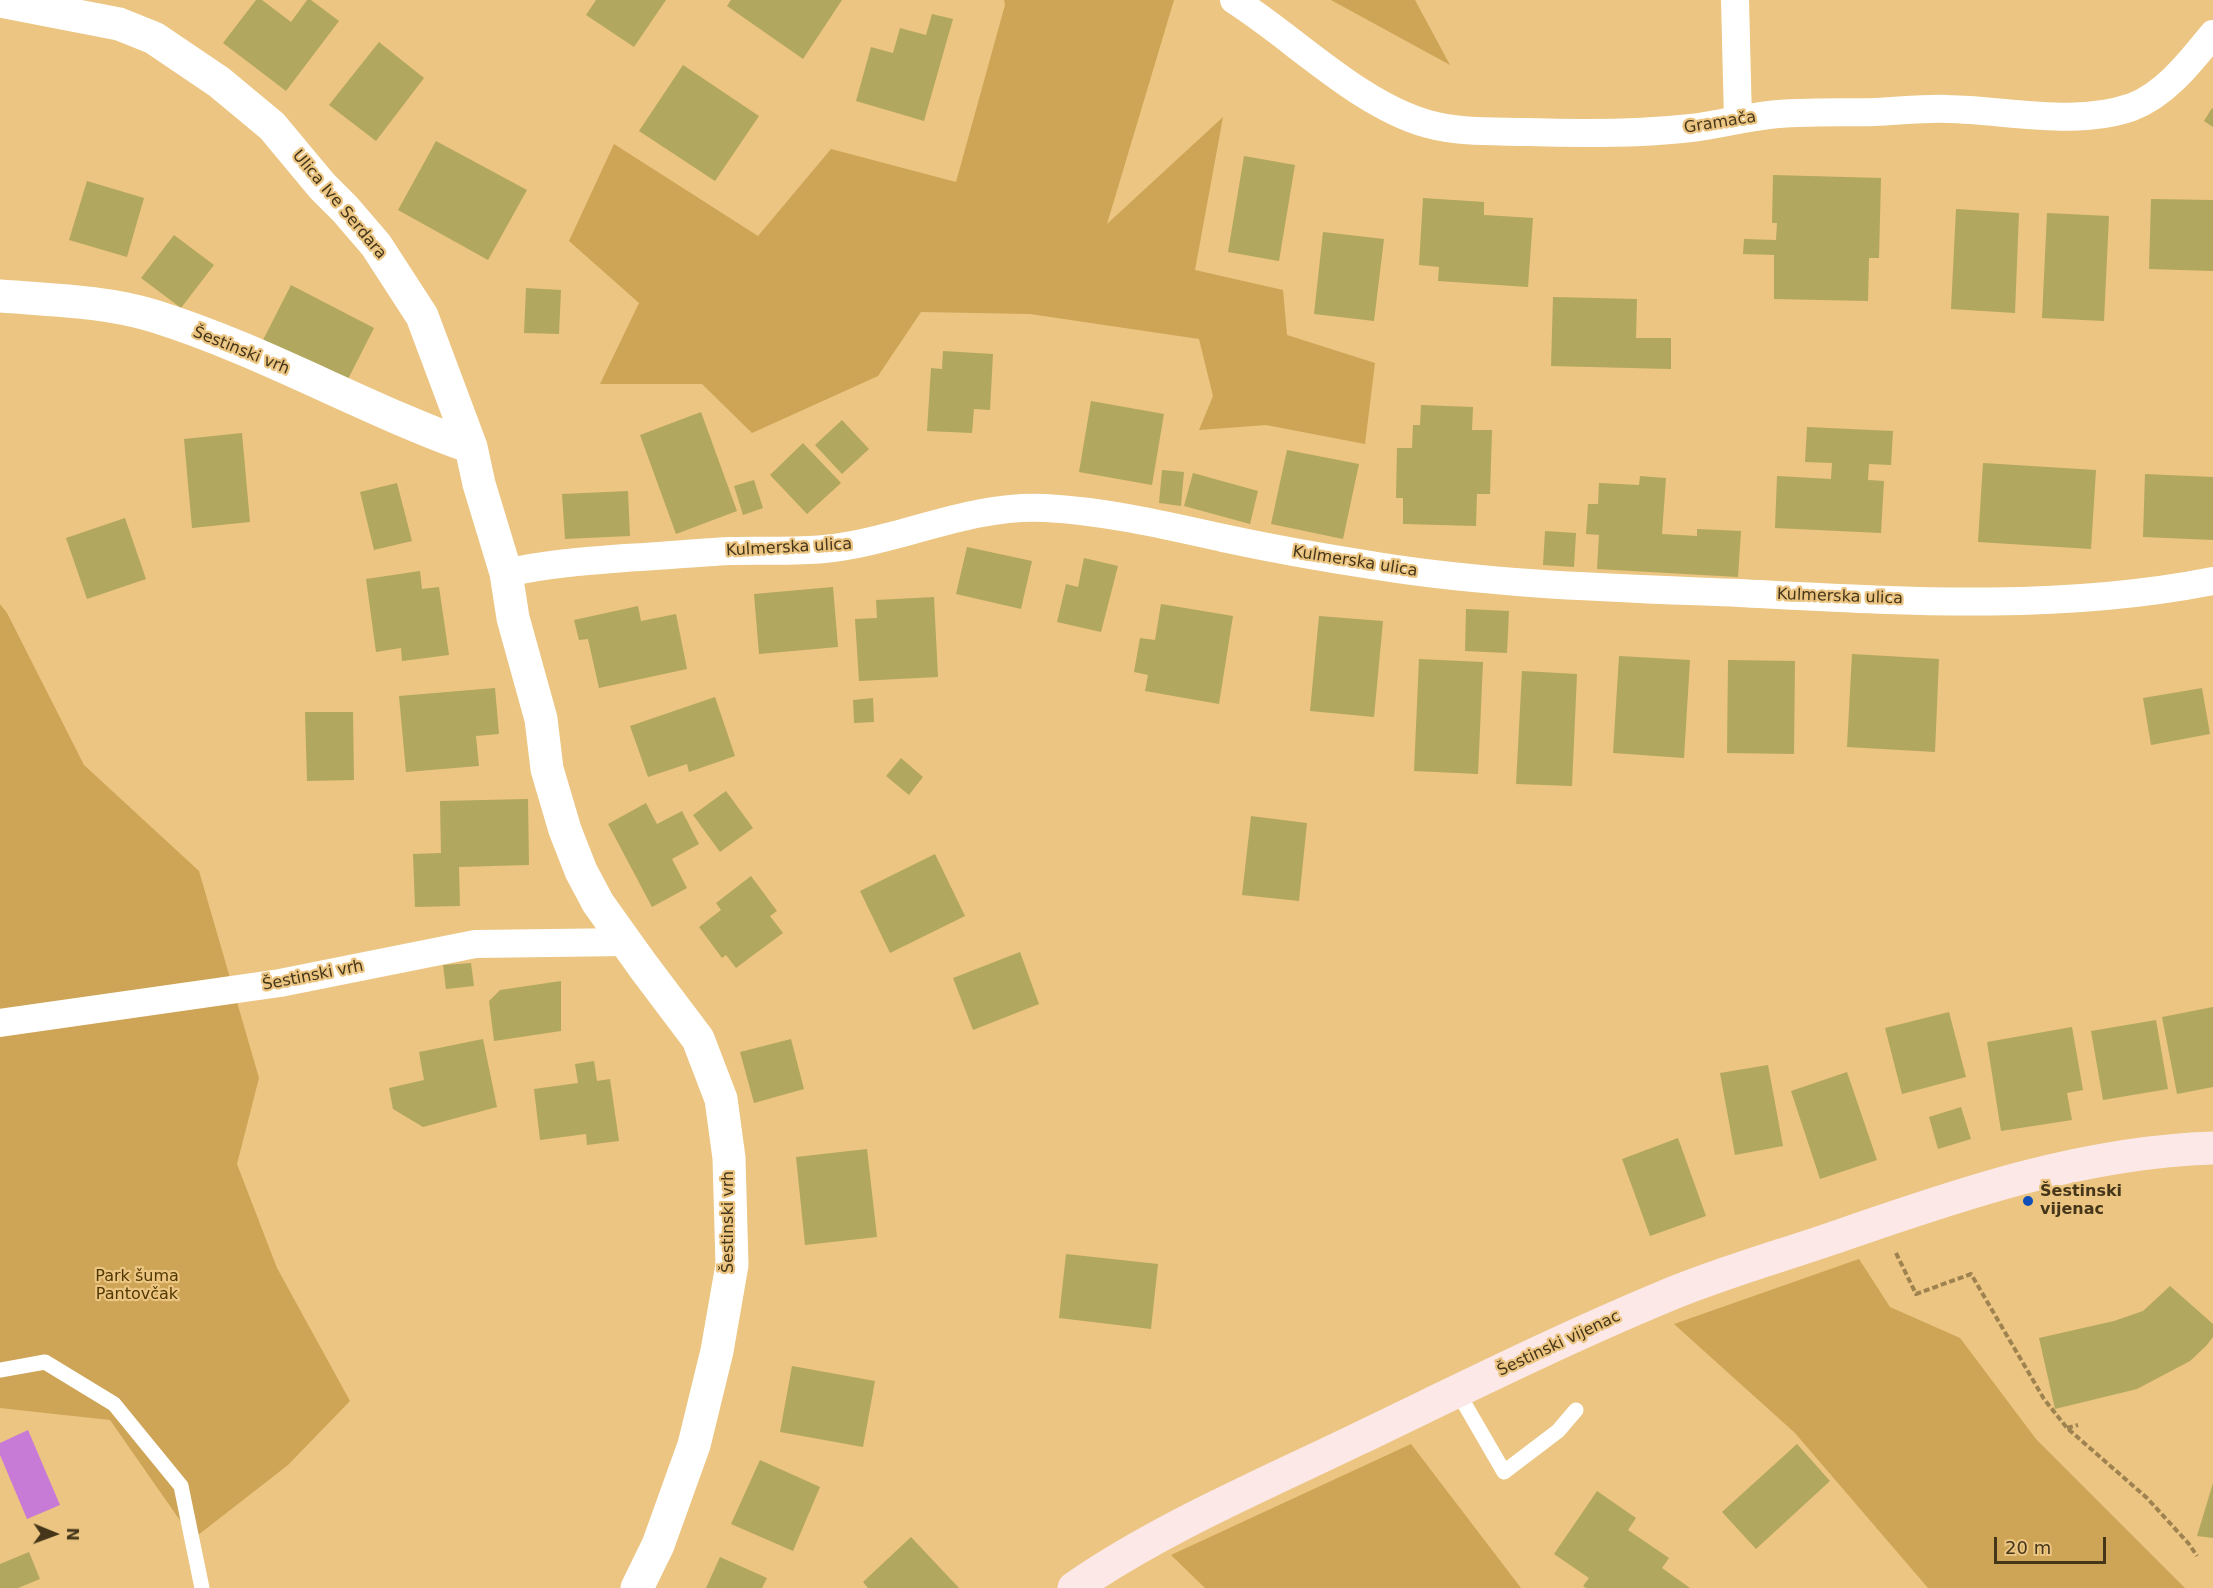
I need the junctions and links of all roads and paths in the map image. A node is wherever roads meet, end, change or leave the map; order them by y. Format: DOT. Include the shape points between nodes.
graph roads {
  1 [pos="1234,0"];
  2 [pos="1735,0"];
  3 [pos="0,1"];
  4 [pos="2213,33"];
  5 [pos="1738,120"];
  6 [pos="0,296"];
  7 [pos="471,447"];
  8 [pos="506,573"];
  9 [pos="2213,581"];
  10 [pos="627,942"];
  11 [pos="0,1023"];
  12 [pos="2213,1148"];
  13 [pos="1896,1252"];
  14 [pos="0,1370"];
  15 [pos="1457,1391"];
  16 [pos="1576,1410"];
  17 [pos="2078,1425"];
  18 [pos="2067,1428"];
  19 [pos="2197,1556"];
  20 [pos="202,1588"];
  21 [pos="637,1588"];
  22 [pos="1074,1588"];
  1 -- 5 [label="street, Gramača" via="1372,98 1402,115 1429,124 1459,130 1591,134 1669,130"];
  2 -- 5 [label="street"];
  3 -- 7 [label="street, Ulica Ive Serdara" via="119,24 154,38 219,82 272,126 376,245 422,316"];
  4 -- 5 [label="street, Gramača" via="2173,79 2152,96 2108,113 2076,116 1948,109 1770,115"];
  6 -- 7 [label="street, Šestinski vrh" via="95,303 153,316"];
  7 -- 8 [label="street, Ulica Ive Serdara"];
  8 -- 9 [label="street, Kulmerska ulica" via="600,560 823,549 970,515 1039,507 1146,522 1426,574 1554,584 1954,601 2107,597"];
  8 -- 10 [label="street, Šestinski vrh" via="513,618 541,719 547,769 565,830 598,903"];
  10 -- 11 [label="street, Šestinski vrh" via="475,944 280,983"];
  10 -- 21 [label="street, Šestinski vrh" via="698,1039 721,1100 729,1158 732,1265 717,1351 694,1445 658,1545"];
  12 -- 15 [label="main road, Šestinski vijenac" via="2108,1158 2058,1168 1900,1214 1706,1280"];
  13 -- 18 [label="path" via="1916,1294 1971,1274 2044,1399"];
  14 -- 20 [label="lane" via="45,1362 114,1404 181,1486"];
  15 -- 16 [label="lane" via="1504,1472 1558,1431"];
  15 -- 22 [label="main road, Šestinski vijenac" via="1132,1550"];
  17 -- 18 [label="path"];
  18 -- 19 [label="path" via="2147,1498"];
}
